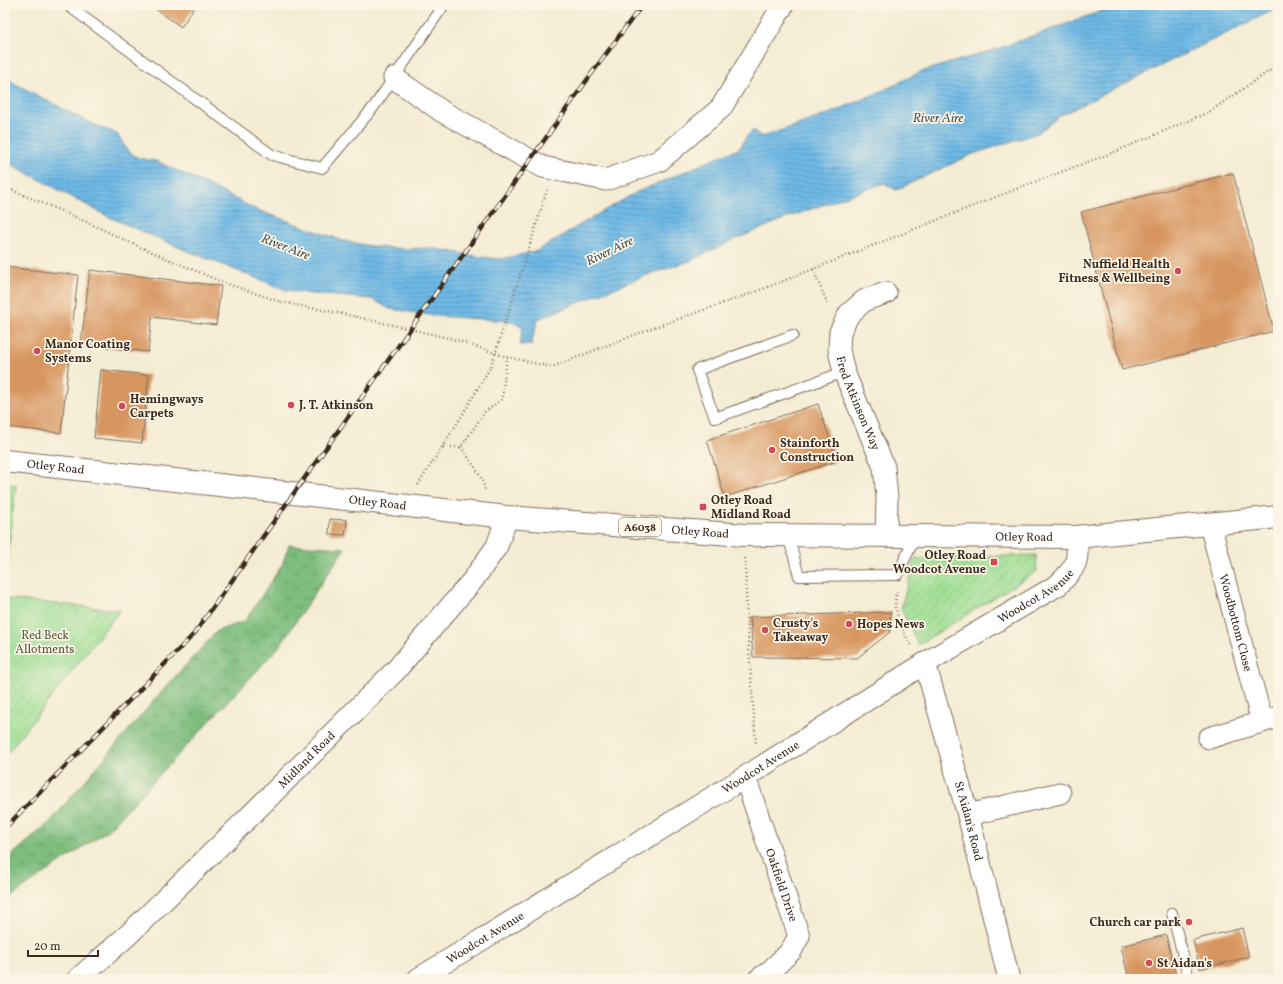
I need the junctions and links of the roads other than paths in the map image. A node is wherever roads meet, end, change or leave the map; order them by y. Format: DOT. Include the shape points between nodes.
graph roads {
  1 [pos="67,5"];
  2 [pos="444,5"];
  3 [pos="783,5"];
  4 [pos="394,78"];
  5 [pos="886,293"];
  6 [pos="793,335"];
  7 [pos="844,372"];
  8 [pos="5,461"];
  9 [pos="497,516"];
  10 [pos="1278,517"];
  11 [pos="1210,524"];
  12 [pos="788,535"];
  13 [pos="886,536"];
  14 [pos="916,536"];
  15 [pos="1076,537"];
  16 [pos="923,664"];
  17 [pos="1270,719"];
  18 [pos="1209,738"];
  19 [pos="753,772"];
  20 [pos="1060,793"];
  21 [pos="968,815"];
  22 [pos="1172,913"];
  23 [pos="78,979"];
  24 [pos="418,979"];
  25 [pos="759,979"];
  26 [pos="1009,979"];
  27 [pos="1190,979"];
  1 -- 4 [label="lane" via="272,155 322,168 373,108"];
  2 -- 4 [label="lane"];
  3 -- 4 [label="street" via="721,108 659,161 606,180 543,167 443,112"];
  5 -- 7 [label="street, Fred Atkinson Way" via="865,300 849,314 840,332 839,350"];
  6 -- 7 [label="lane" via="697,370 715,418"];
  7 -- 13 [label="street, Fred Atkinson Way" via="884,467 887,498"];
  8 -- 9 [label="main road, Otley Road / A6038"];
  9 -- 12 [label="main road, Otley Road / A6038" via="744,535"];
  9 -- 23 [label="street, Midland Road" via="497,546 472,580 396,670 139,924"];
  10 -- 11 [label="main road, Otley Road / A6038"];
  11 -- 15 [label="main road, Otley Road / A6038"];
  11 -- 17 [label="street, Woodbottom Close"];
  12 -- 13 [label="main road, Otley Road / A6038"];
  12 -- 14 [label="lane" via="799,576 898,575"];
  13 -- 14 [label="main road, Otley Road / A6038"];
  14 -- 15 [label="main road, Otley Road / A6038"];
  15 -- 16 [label="street, Woodcot Avenue" via="1078,552 1073,570 1058,585"];
  16 -- 19 [label="street, Woodcot Avenue"];
  16 -- 21 [label="street, St Aidan's Road"];
  17 -- 18 [label="street, Woodbottom Close"];
  19 -- 24 [label="street, Woodcot Avenue"];
  19 -- 25 [label="street, Oakfield Drive" via="799,936 791,951"];
  20 -- 21 [label="street"];
  21 -- 26 [label="street, St Aidan's Road"];
  22 -- 27 [label="lane"];
}
